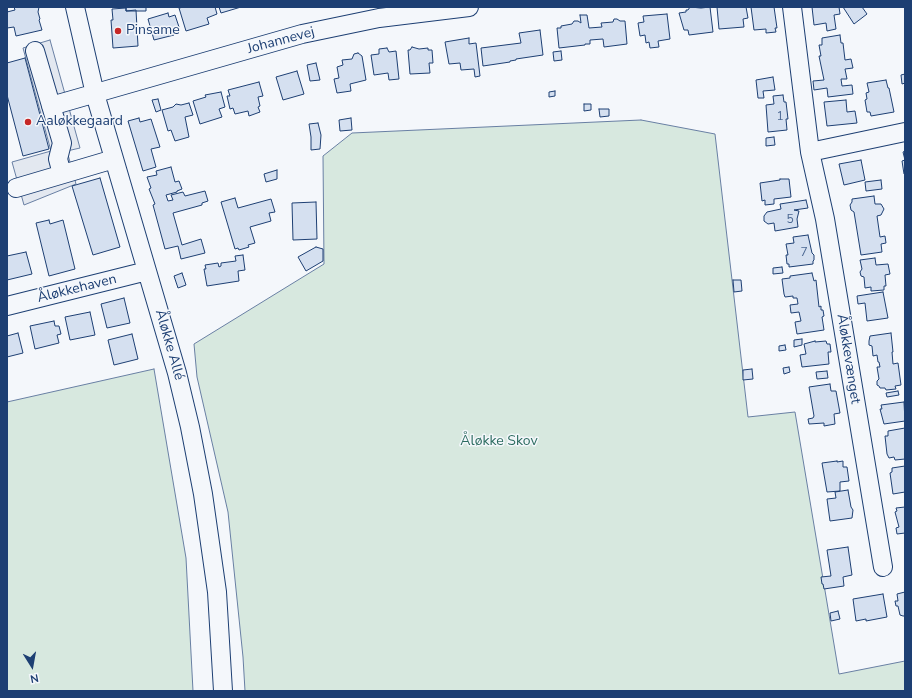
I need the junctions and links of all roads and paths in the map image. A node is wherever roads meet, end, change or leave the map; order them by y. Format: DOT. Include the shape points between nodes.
graph roads {
  1 [pos="75,7"];
  2 [pos="470,7"];
  3 [pos="792,7"];
  4 [pos="378,12"];
  5 [pos="35,51"];
  6 [pos="96,94"];
  7 [pos="51,106"];
  8 [pos="905,132"];
  9 [pos="810,152"];
  10 [pos="114,159"];
  11 [pos="62,174"];
  12 [pos="16,188"];
  13 [pos="147,271"];
  14 [pos="7,306"];
  15 [pos="883,567"];
  16 [pos="223,691"];
  1 -- 6 [label="street, Åløkke Allé"];
  2 -- 4 [label="street, Johannevej"];
  3 -- 9 [label="street, Åløkkevænget"];
  4 -- 6 [label="street, Johannevej"];
  5 -- 7 [label="street"];
  6 -- 7 [label="street, Johannevej"];
  6 -- 10 [label="street, Åløkke Allé"];
  7 -- 11 [label="street" via="62,143 58,159"];
  8 -- 9 [label="street"];
  9 -- 15 [label="street, Åløkkevænget" via="825,219"];
  10 -- 11 [label="street"];
  10 -- 13 [label="street, Åløkke Allé"];
  11 -- 12 [label="street"];
  13 -- 14 [label="street, Åløkkehaven"];
  13 -- 16 [label="street, Åløkke Allé" via="177,373 203,494 217,592"];
}
